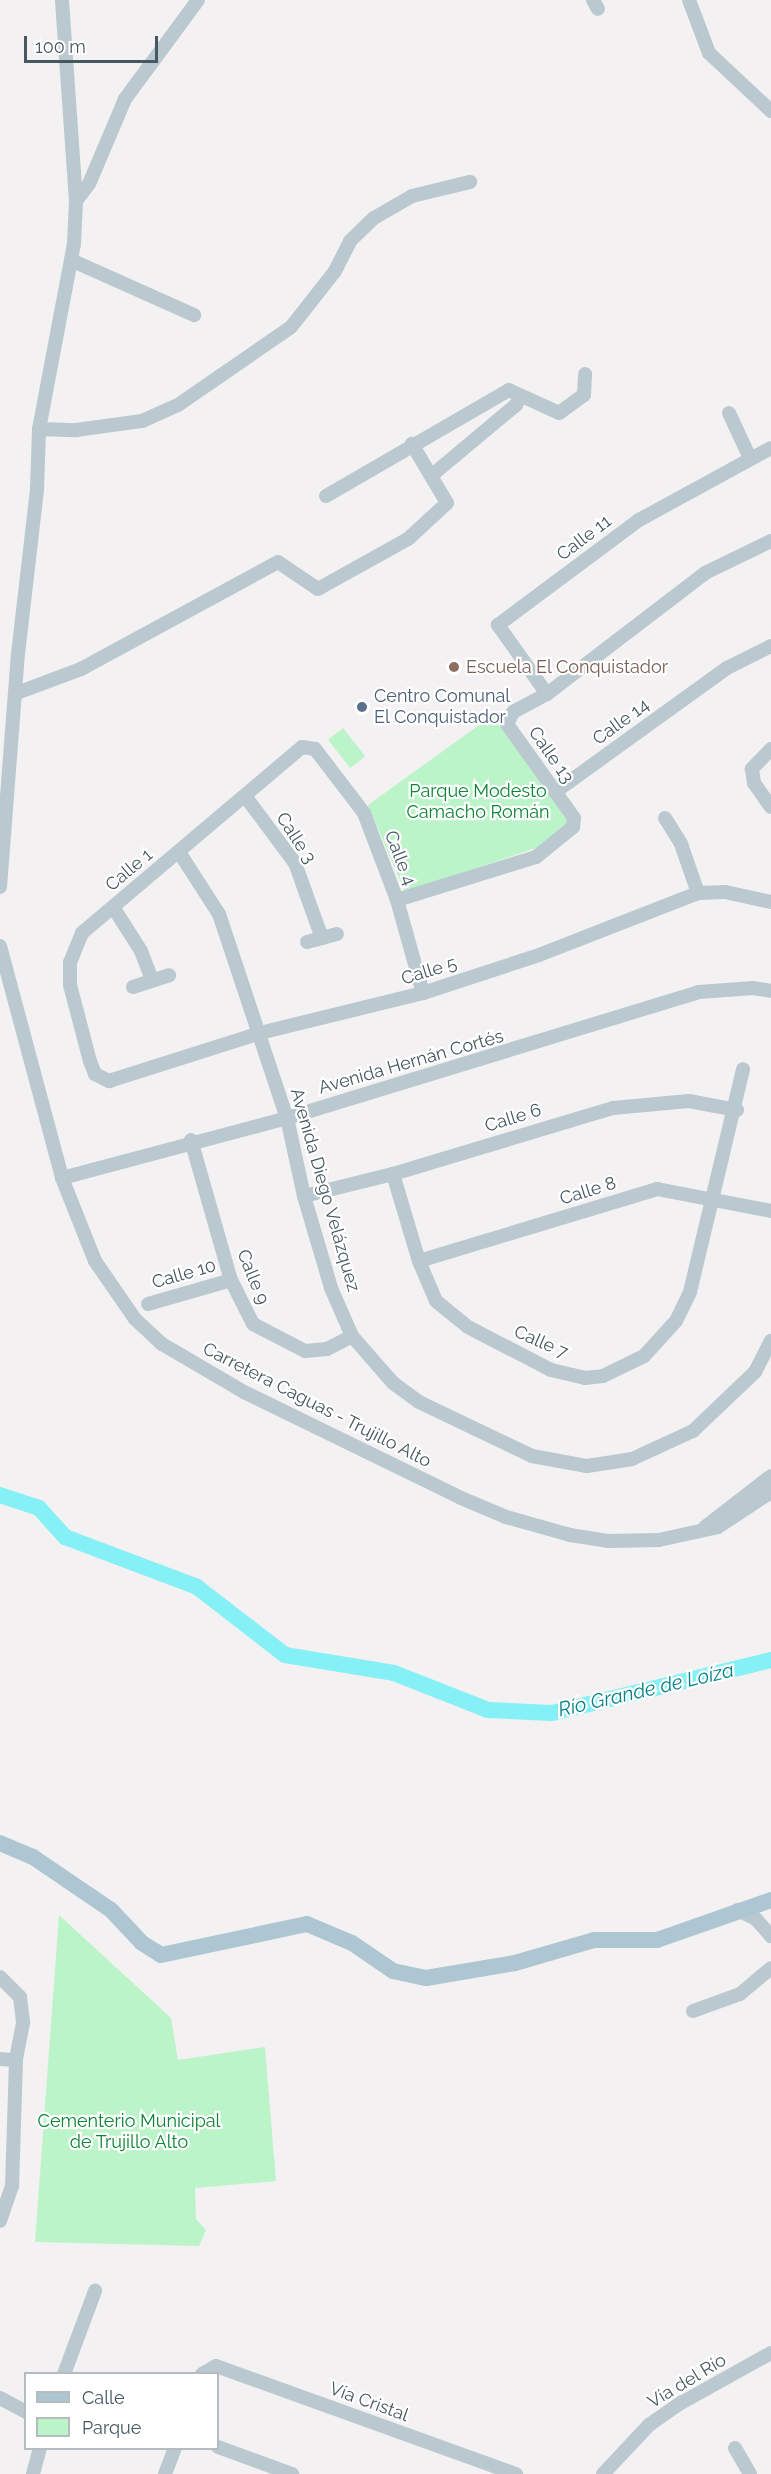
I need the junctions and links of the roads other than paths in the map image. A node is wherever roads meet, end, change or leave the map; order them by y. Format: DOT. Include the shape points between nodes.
graph roads {
  1 [pos="62,0"];
  2 [pos="198,0"];
  3 [pos="689,0"];
  4 [pos="771,111"];
  5 [pos="470,182"];
  6 [pos="76,201"];
  7 [pos="71,261"];
  8 [pos="194,315"];
  9 [pos="585,374"];
  10 [pos="520,396"];
  11 [pos="729,413"];
  12 [pos="39,429"];
  13 [pos="412,444"];
  14 [pos="771,448"];
  15 [pos="750,458"];
  16 [pos="431,476"];
  17 [pos="326,496"];
  18 [pos="771,541"];
  19 [pos="771,646"];
  20 [pos="17,693"];
  21 [pos="548,694"];
  22 [pos="315,749"];
  23 [pos="771,749"];
  24 [pos="555,792"];
  25 [pos="245,796"];
  26 [pos="771,807"];
  27 [pos="665,818"];
  28 [pos="179,852"];
  29 [pos="0,887"];
  30 [pos="698,893"];
  31 [pos="397,900"];
  32 [pos="771,903"];
  33 [pos="113,907"];
  34 [pos="337,934"];
  35 [pos="322,938"];
  36 [pos="307,942"];
  37 [pos="0,946"];
  38 [pos="169,975"];
  39 [pos="152,980"];
  40 [pos="133,987"];
  41 [pos="771,992"];
  42 [pos="423,993"];
  43 [pos="260,1033"];
  44 [pos="743,1070"];
  45 [pos="96,1074"];
  46 [pos="737,1110"];
  47 [pos="287,1118"];
  48 [pos="191,1140"];
  49 [pos="393,1174"];
  50 [pos="62,1178"];
  51 [pos="304,1196"];
  52 [pos="715,1199"];
  53 [pos="771,1211"];
  54 [pos="419,1262"];
  55 [pos="231,1280"];
  56 [pos="148,1304"];
  57 [pos="352,1336"];
  58 [pos="771,1341"];
  59 [pos="771,1476"];
  60 [pos="771,1492"];
  61 [pos="771,1504"];
  62 [pos="742,1513"];
  63 [pos="705,1527"];
  64 [pos="0,1843"];
  65 [pos="769,1897"];
  66 [pos="738,1910"];
  67 [pos="771,1936"];
  68 [pos="771,1968"];
  69 [pos="0,1977"];
  70 [pos="693,2011"];
  71 [pos="0,2059"];
  72 [pos="16,2060"];
  73 [pos="5,2149"];
  74 [pos="0,2221"];
  75 [pos="95,2291"];
  76 [pos="771,2353"];
  77 [pos="64,2372"];
  78 [pos="206,2372"];
  79 [pos="0,2398"];
  80 [pos="24,2411"];
  81 [pos="219,2447"];
  82 [pos="735,2448"];
  83 [pos="39,2450"];
  84 [pos="174,2450"];
  85 [pos="33,2474"];
  86 [pos="165,2474"];
  87 [pos="292,2474"];
  88 [pos="516,2474"];
  89 [pos="603,2474"];
  90 [pos="750,2474"];
  1 -- 6 [label="street"];
  2 -- 6 [label="street" via="130,90 89,184"];
  3 -- 4 [label="street" via="709,52"];
  5 -- 12 [label="street" via="412,196 374,218 350,241 335,271 291,327 178,405 142,421 76,430"];
  6 -- 7 [label="street"];
  7 -- 8 [label="street"];
  7 -- 12 [label="street"];
  9 -- 10 [label="street" via="584,395 559,412"];
  10 -- 13 [label="street" via="508,390"];
  10 -- 16 [label="street" via="516,405"];
  11 -- 15 [label="street"];
  12 -- 20 [label="street" via="37,490"];
  13 -- 16 [label="street"];
  13 -- 17 [label="street"];
  14 -- 15 [label="street, Calle 11"];
  15 -- 21 [label="street, Calle 11" via="639,520 498,625"];
  16 -- 20 [label="street" via="447,503 444,509 408,539 326,586 318,589 278,562 91,663"];
  18 -- 21 [label="street, Calle 13" via="705,573"];
  19 -- 24 [label="street, Calle 14" via="727,668"];
  20 -- 29 [label="street"];
  21 -- 24 [label="street, Calle 13" via="513,712 507,724"];
  22 -- 25 [label="street, Calle 1" via="302,747"];
  22 -- 31 [label="street, Calle 4" via="364,813"];
  23 -- 26 [label="street" via="752,769 754,783"];
  24 -- 31 [label="street, Calle 13" via="574,818 573,827 536,857"];
  25 -- 28 [label="street, Calle 1"];
  25 -- 35 [label="street, Calle 3" via="295,863"];
  27 -- 30 [label="street" via="681,844"];
  28 -- 33 [label="street, Calle 1"];
  28 -- 43 [label="street, Avenida Diego Velázquez" via="219,914"];
  30 -- 32 [label="street, Calle 5" via="725,892"];
  30 -- 42 [label="street, Calle 5" via="539,955"];
  31 -- 42 [label="street, Calle 4"];
  33 -- 39 [label="street" via="141,951"];
  33 -- 45 [label="street, Calle 1" via="82,933 70,962 70,985"];
  34 -- 35 [label="street"];
  35 -- 36 [label="street"];
  37 -- 50 [label="street, Carretera Caguas - Trujillo Alto"];
  38 -- 39 [label="street"];
  39 -- 40 [label="street"];
  41 -- 47 [label="street, Avenida Hernán Cortés" via="753,988 699,992"];
  42 -- 43 [label="street, Calle 5"];
  43 -- 45 [label="street, Calle 5" via="109,1081"];
  43 -- 47 [label="street, Avenida Diego Velázquez"];
  44 -- 46 [label="street, Calle 7"];
  46 -- 49 [label="street, Calle 6" via="689,1101 613,1108"];
  46 -- 52 [label="street, Calle 7"];
  47 -- 48 [label="street, Avenida Hernán Cortés"];
  47 -- 51 [label="street, Avenida Diego Velázquez"];
  48 -- 50 [label="street, Avenida Hernán Cortés"];
  48 -- 55 [label="street, Calle 9"];
  49 -- 51 [label="street, Calle 6"];
  49 -- 54 [label="street, Calle 7"];
  50 -- 63 [label="street, Carretera Caguas - Trujillo Alto" via="94,1261 135,1319 162,1344 246,1393 506,1517 608,1541 659,1540"];
  51 -- 57 [label="street, Avenida Diego Velázquez" via="331,1288"];
  52 -- 53 [label="street, Calle 8"];
  52 -- 54 [label="street, Calle 8" via="657,1189"];
  52 -- 54 [label="street, Calle 7" via="690,1292 676,1321 644,1356 603,1376 585,1378 551,1370 468,1327 436,1301"];
  55 -- 56 [label="street, Calle 10"];
  55 -- 57 [label="street, Calle 9" via="253,1324 305,1351 327,1349"];
  57 -- 58 [label="street, Avenida Diego Velázquez" via="393,1383 420,1402 532,1456 587,1466 632,1459 693,1431 755,1372"];
  59 -- 63 [label="street, Carretera Caguas - Trujillo Alto"];
  60 -- 62 [label="street, Carretera Caguas - Trujillo Alto"];
  61 -- 62 [label="street"];
  62 -- 63 [label="street, Carretera Caguas - Trujillo Alto" via="718,1527"];
  64 -- 66 [label="main road" via="33,1857 111,1910 142,1943 161,1955 307,1924 351,1942 393,1971 426,1978 515,1963 594,1940 657,1940"];
  65 -- 66 [label="main road"];
  66 -- 67 [label="street" via="756,1919"];
  68 -- 70 [label="street" via="740,1994"];
  69 -- 72 [label="street" via="20,1997 23,2023"];
  71 -- 72 [label="street"];
  72 -- 73 [label="street"];
  73 -- 74 [label="street" via="12,2186"];
  75 -- 77 [label="street"];
  76 -- 89 [label="street, Vía del Río" via="649,2425"];
  78 -- 88 [label="street, Vía Cristal" via="216,2366"];
  79 -- 80 [label="street"];
  81 -- 87 [label="street"];
  82 -- 90 [label="street"];
  83 -- 85 [label="street"];
  84 -- 86 [label="street"];
}
